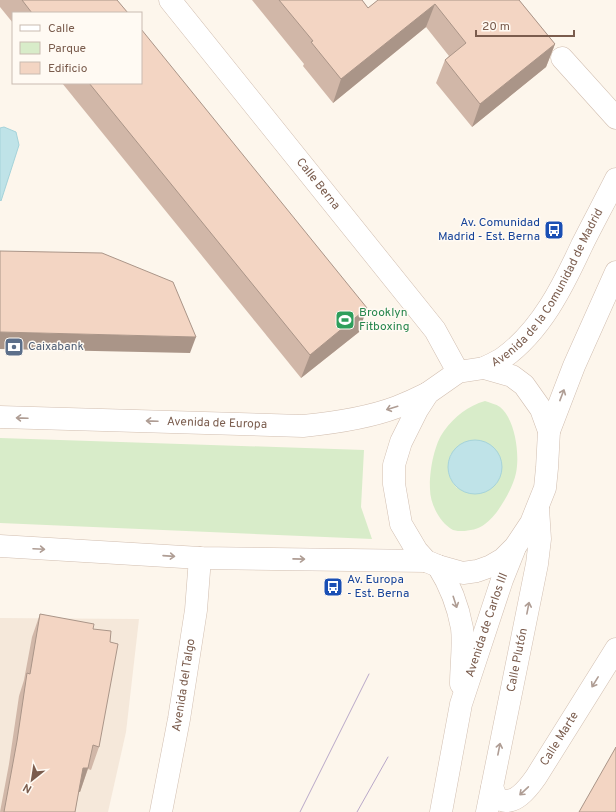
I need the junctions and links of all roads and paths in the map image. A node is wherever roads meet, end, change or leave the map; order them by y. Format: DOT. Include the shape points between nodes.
graph roads {
  1 [pos="170,0"];
  2 [pos="562,58"];
  3 [pos="616,118"];
  4 [pos="616,180"];
  5 [pos="616,272"];
  6 [pos="484,368"];
  7 [pos="458,372"];
  8 [pos="428,393"];
  9 [pos="0,417"];
  10 [pos="549,431"];
  11 [pos="538,506"];
  12 [pos="0,546"];
  13 [pos="515,547"];
  14 [pos="200,558"];
  15 [pos="432,564"];
  16 [pos="616,649"];
  17 [pos="461,704"];
  18 [pos="492,788"];
  19 [pos="161,812"];
  20 [pos="441,812"];
  21 [pos="487,812"];
  1 -- 7 [label="street, Calle Berna" via="435,330"];
  2 -- 3 [label="street"];
  4 -- 6 [label="street, Avenida de la Comunidad de Madrid" via="565,282 546,311 518,346 502,359"];
  10 -- 5 [label="street, one-way" via="574,366"];
  6 -- 7 [label="street"];
  6 -- 10 [label="street" via="512,376 524,385 541,409"];
  7 -- 8 [label="street"];
  8 -- 9 [label="street, Avenida de Europa, one-way" via="396,407 360,417 335,423 302,426"];
  8 -- 15 [label="street, Avenida de Carlos III" via="400,442 394,465 394,484 401,524 417,551"];
  10 -- 11 [label="street" via="545,488"];
  11 -- 13 [label="street" via="531,523"];
  18 -- 11 [label="street, Calle Plutón, one-way" via="537,564 540,539"];
  12 -- 14 [label="street, one-way"];
  13 -- 15 [label="street" via="503,559 477,571 463,573"];
  13 -- 17 [label="street, Avenida de Carlos III"];
  14 -- 15 [label="street, one-way"];
  14 -- 19 [label="street, Avenida del Talgo" via="196,610"];
  15 -- 17 [label="street, Avenida de Carlos III, one-way" via="449,584 462,628"];
  16 -- 18 [label="street, Calle Marte, one-way" via="526,790 515,799 503,800 497,798"];
  17 -- 20 [label="street, Avenida de Carlos III"];
  18 -- 21 [label="street, Calle Plutón"];
}
